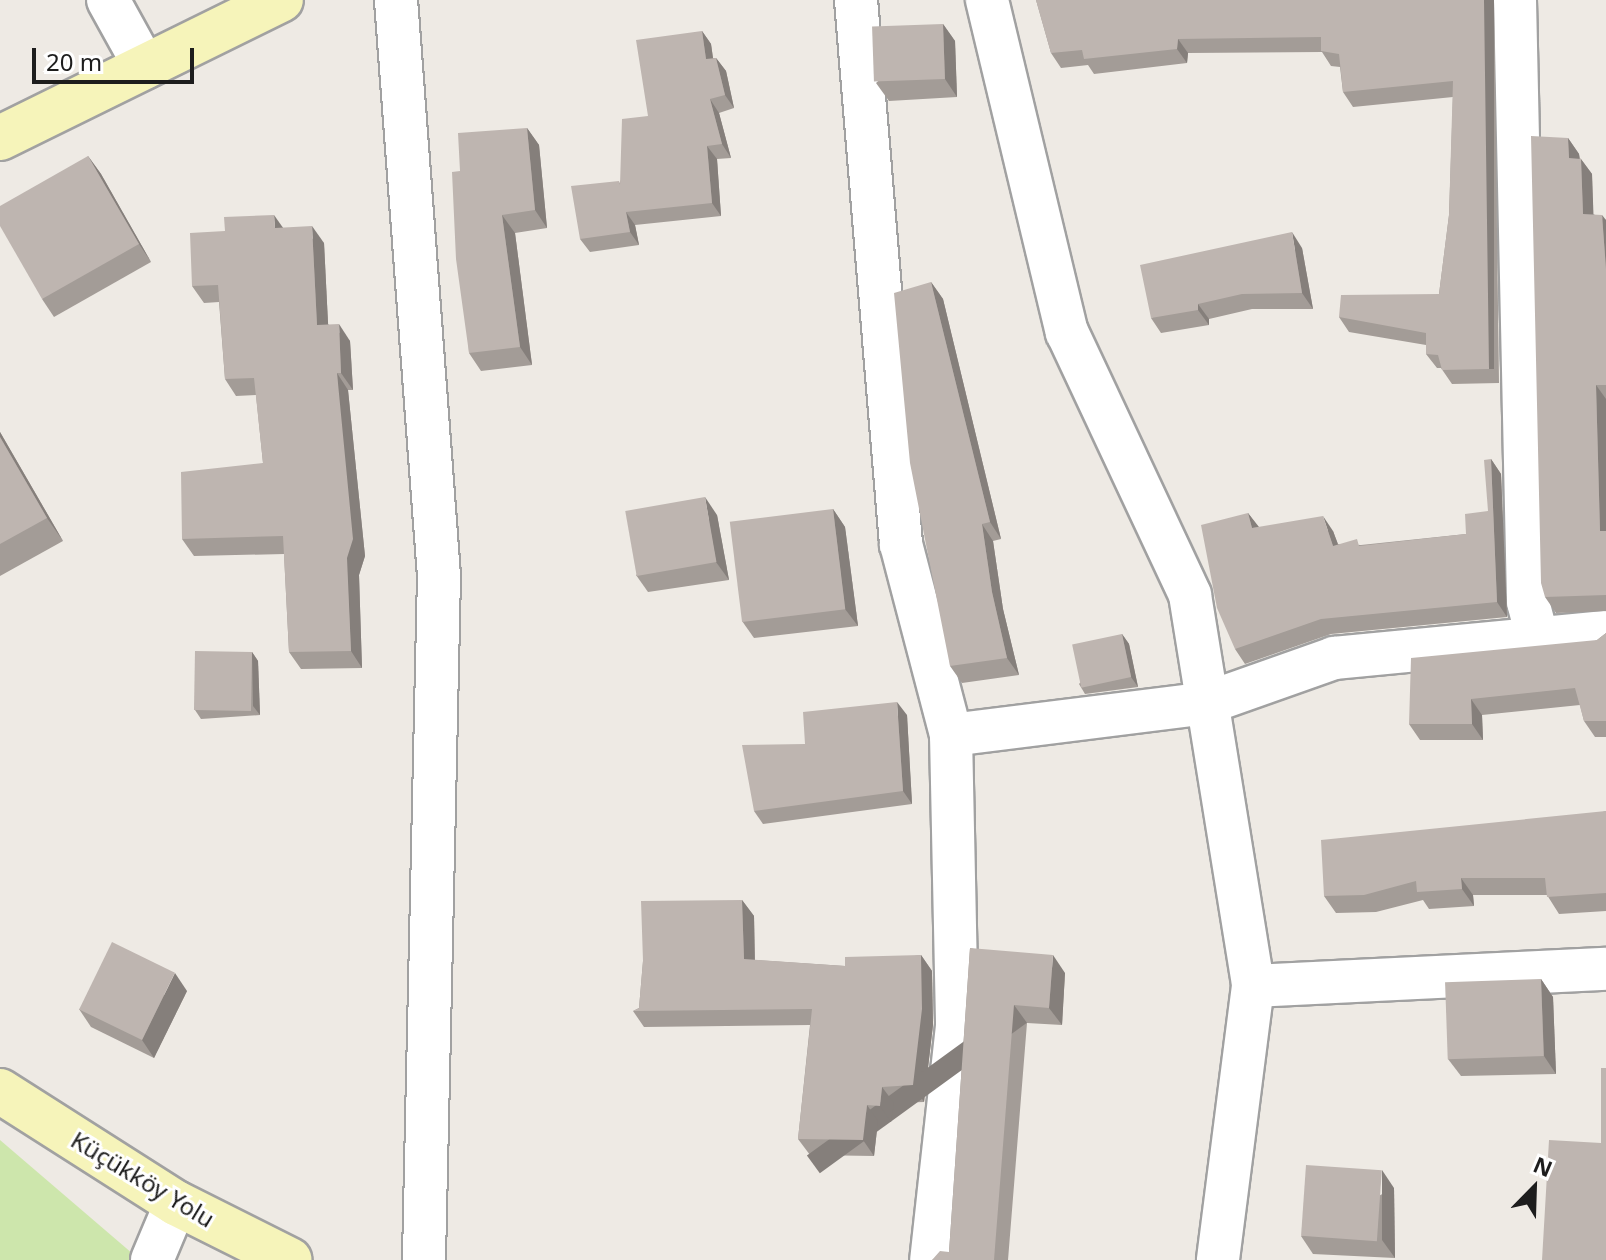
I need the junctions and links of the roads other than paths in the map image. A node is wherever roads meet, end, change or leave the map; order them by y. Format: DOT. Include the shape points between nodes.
graph roads {
  1 [pos="108,0"];
  2 [pos="281,0"];
  3 [pos="396,0"];
  4 [pos="856,0"];
  5 [pos="987,0"];
  6 [pos="1515,0"];
  7 [pos="145,67"];
  8 [pos="0,138"];
  9 [pos="1606,632"];
  10 [pos="1538,639"];
  11 [pos="1207,703"];
  12 [pos="951,735"];
  13 [pos="1606,969"];
  14 [pos="1253,986"];
  15 [pos="0,1091"];
  16 [pos="176,1203"];
  17 [pos="152,1260"];
  18 [pos="290,1260"];
  19 [pos="424,1260"];
  20 [pos="931,1260"];
  21 [pos="1218,1260"];
  1 -- 7 [label="street"];
  2 -- 7 [label="main road"];
  3 -- 19 [label="street" via="439,576"];
  4 -- 12 [label="street" via="901,544"];
  5 -- 11 [label="street" via="1067,332 1190,595"];
  6 -- 10 [label="street" via="1528,602"];
  7 -- 8 [label="main road"];
  9 -- 10 [label="street"];
  10 -- 11 [label="street" via="1334,658"];
  11 -- 12 [label="street"];
  11 -- 14 [label="street"];
  12 -- 20 [label="street" via="957,1026"];
  13 -- 14 [label="street"];
  14 -- 21 [label="street"];
  15 -- 16 [label="main road, Küçükköy Yolu"];
  16 -- 17 [label="street"];
  16 -- 18 [label="main road, Küçükköy Yolu"];
}
